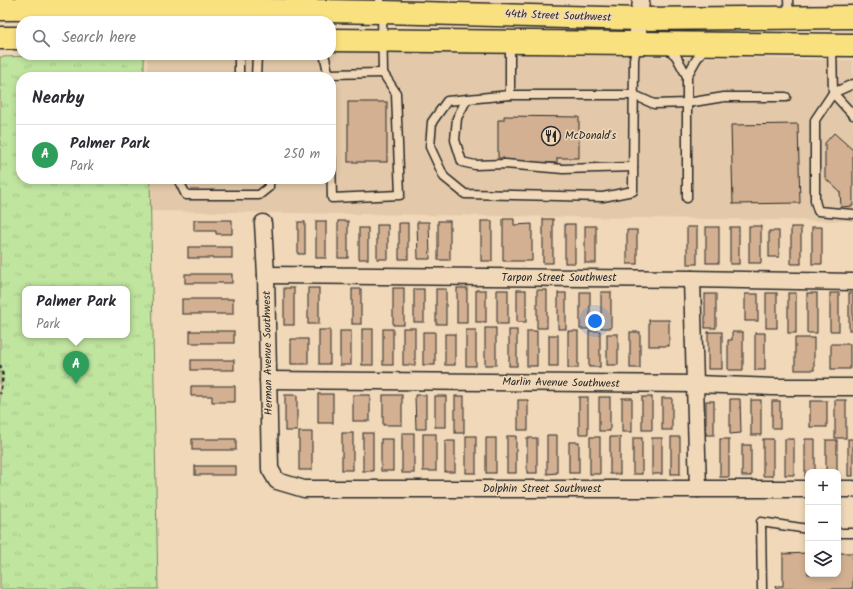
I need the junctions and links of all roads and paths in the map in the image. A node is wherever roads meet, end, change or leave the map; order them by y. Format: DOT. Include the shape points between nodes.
graph roads {
  1 [pos="381,6"];
  2 [pos="130,8"];
  3 [pos="152,8"];
  4 [pos="0,9"];
  5 [pos="640,9"];
  6 [pos="789,9"];
  7 [pos="853,17"];
  8 [pos="0,38"];
  9 [pos="16,38"];
  10 [pos="336,40"];
  11 [pos="382,40"];
  12 [pos="510,42"];
  13 [pos="637,43"];
  14 [pos="662,43"];
  15 [pos="708,44"];
  16 [pos="842,45"];
  17 [pos="239,60"];
  18 [pos="257,60"];
  19 [pos="325,60"];
  20 [pos="239,72"];
  21 [pos="256,72"];
  22 [pos="328,72"];
  23 [pos="383,73"];
  24 [pos="336,76"];
  25 [pos="687,76"];
  26 [pos="853,84"];
  27 [pos="833,93"];
  28 [pos="510,95"];
  29 [pos="634,95"];
  30 [pos="786,97"];
  31 [pos="467,99"];
  32 [pos="687,103"];
  33 [pos="853,115"];
  34 [pos="633,167"];
  35 [pos="180,184"];
  36 [pos="269,184"];
  37 [pos="332,184"];
  38 [pos="687,198"];
  39 [pos="853,214"];
  40 [pos="263,223"];
  41 [pos="266,275"];
  42 [pos="692,279"];
  43 [pos="853,282"];
  44 [pos="0,365"];
  45 [pos="268,380"];
  46 [pos="696,384"];
  47 [pos="853,387"];
  48 [pos="0,394"];
  49 [pos="277,481"];
  50 [pos="698,489"];
  51 [pos="805,489"];
  52 [pos="841,489"];
  53 [pos="853,490"];
  54 [pos="805,529"];
  55 [pos="841,533"];
  56 [pos="853,533"];
  57 [pos="762,589"];
  1 -- 3 [label="main road, 44th Street Southwest" via="250,13"];
  1 -- 5 [label="main road, 44th Street Southwest"];
  1 -- 11 [label="lane"];
  2 -- 3 [label="main road, 44th Street Southwest"];
  2 -- 4 [label="main road, 44th Street Southwest"];
  5 -- 6 [label="main road, 44th Street Southwest" via="715,19"];
  5 -- 13 [label="street"];
  6 -- 7 [label="main road, 44th Street Southwest"];
  8 -- 9 [label="main road"];
  10 -- 11 [label="main road"];
  11 -- 12 [label="main road"];
  11 -- 23 [label="lane"];
  12 -- 13 [label="main road"];
  12 -- 28 [label="lane"];
  13 -- 14 [label="main road"];
  13 -- 29 [label="lane" via="634,59"];
  14 -- 15 [label="main road"];
  14 -- 25 [label="lane" via="676,56"];
  15 -- 16 [label="main road"];
  15 -- 25 [label="lane"];
  16 -- 27 [label="lane"];
  17 -- 20 [label="lane"];
  18 -- 21 [label="lane"];
  19 -- 22 [label="lane"];
  23 -- 24 [label="lane"];
  23 -- 37 [label="lane" via="396,93 400,196 332,198"];
  25 -- 32 [label="lane"];
  26 -- 27 [label="lane"];
  27 -- 33 [label="lane"];
  27 -- 39 [label="lane" via="815,120 815,201 818,210"];
  28 -- 29 [label="lane"];
  28 -- 31 [label="lane"];
  29 -- 32 [label="lane" via="654,104"];
  29 -- 34 [label="lane"];
  30 -- 32 [label="lane" via="724,97"];
  31 -- 34 [label="lane" via="457,118 455,140 462,162 475,165 505,164 563,169"];
  31 -- 34 [label="lane" via="447,101 432,122 430,147 444,177 465,194 603,197 632,191"];
  32 -- 38 [label="lane"];
  35 -- 36 [label="lane" via="186,195 259,195 269,187"];
  40 -- 41 [label="street, Herman Avenue Southwest"];
  41 -- 42 [label="street, Tarpon Street Southwest"];
  41 -- 45 [label="street, Herman Avenue Southwest"];
  42 -- 43 [label="street, Tarpon Street Southwest"];
  42 -- 46 [label="street"];
  44 -- 48 [label="path" via="3,376"];
  45 -- 46 [label="street, Marlin Avenue Southwest"];
  45 -- 49 [label="street, Herman Avenue Southwest" via="270,469"];
  46 -- 47 [label="street, Marlin Avenue Southwest"];
  46 -- 50 [label="street"];
  49 -- 50 [label="street, Dolphin Street Southwest" via="304,489"];
  50 -- 51 [label="street, Dolphin Street Southwest"];
  52 -- 53 [label="street"];
  54 -- 57 [label="lane" via="761,522"];
  55 -- 56 [label="lane"];
}
